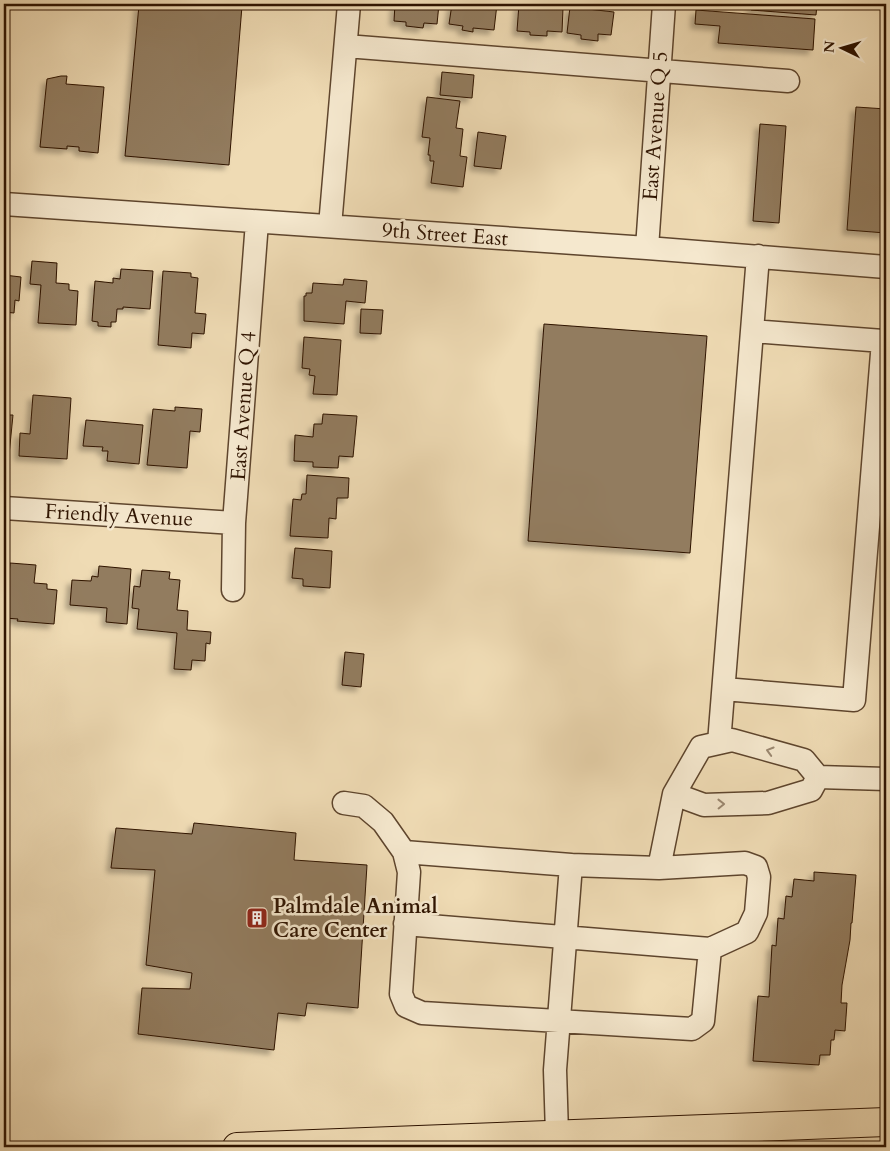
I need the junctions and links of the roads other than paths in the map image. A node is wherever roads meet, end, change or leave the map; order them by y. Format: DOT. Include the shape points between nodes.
graph roads {
  1 [pos="349,4"];
  2 [pos="664,4"];
  3 [pos="346,46"];
  4 [pos="658,70"];
  5 [pos="788,81"];
  6 [pos="4,204"];
  7 [pos="257,222"];
  8 [pos="330,226"];
  9 [pos="647,248"];
  10 [pos="758,256"];
  11 [pos="886,266"];
  12 [pos="752,331"];
  13 [pos="4,508"];
  14 [pos="234,522"];
  15 [pos="233,590"];
  16 [pos="724,689"];
  17 [pos="719,742"];
  18 [pos="818,777"];
  19 [pos="886,779"];
  20 [pos="674,794"];
  21 [pos="344,803"];
  22 [pos="404,852"];
  23 [pos="571,865"];
  24 [pos="659,868"];
  25 [pos="405,924"];
  26 [pos="564,937"];
  27 [pos="710,949"];
  28 [pos="558,1022"];
  29 [pos="886,1117"];
  30 [pos="557,1134"];
  31 [pos="237,1147"];
  1 -- 3 [label="street"];
  2 -- 4 [label="street, East Avenue Q 5"];
  3 -- 4 [label="street"];
  3 -- 8 [label="street"];
  4 -- 5 [label="street"];
  4 -- 9 [label="street, East Avenue Q 5"];
  6 -- 7 [label="street, 9th Street East"];
  7 -- 8 [label="street, 9th Street East"];
  7 -- 14 [label="street, East Avenue Q 4"];
  8 -- 9 [label="street, 9th Street East"];
  9 -- 10 [label="street, 9th Street East"];
  10 -- 11 [label="street, 9th Street East"];
  10 -- 12 [label="street"];
  12 -- 16 [label="street"];
  12 -- 16 [label="street" via="883,341 854,700"];
  13 -- 14 [label="street, Friendly Avenue"];
  14 -- 15 [label="street, East Avenue Q 4"];
  16 -- 17 [label="street"];
  18 -- 17 [label="street, one-way" via="804,760 732,740"];
  17 -- 20 [label="street" via="701,747"];
  18 -- 19 [label="street"];
  20 -- 18 [label="street, one-way" via="704,805 768,803 811,790"];
  20 -- 24 [label="street"];
  21 -- 22 [label="street" via="364,806 383,822"];
  22 -- 23 [label="street"];
  22 -- 25 [label="street" via="409,872"];
  23 -- 24 [label="street"];
  23 -- 26 [label="street"];
  24 -- 27 [label="street" via="745,862 756,867 759,877 756,913 747,932"];
  25 -- 26 [label="street"];
  25 -- 28 [label="street" via="401,994 406,1006 422,1013"];
  26 -- 27 [label="street"];
  26 -- 28 [label="street"];
  27 -- 28 [label="street" via="703,1021 692,1029"];
  28 -- 30 [label="street" via="555,1070"];
  29 -- 30 [label="main road"];
  30 -- 31 [label="main road"];
}
